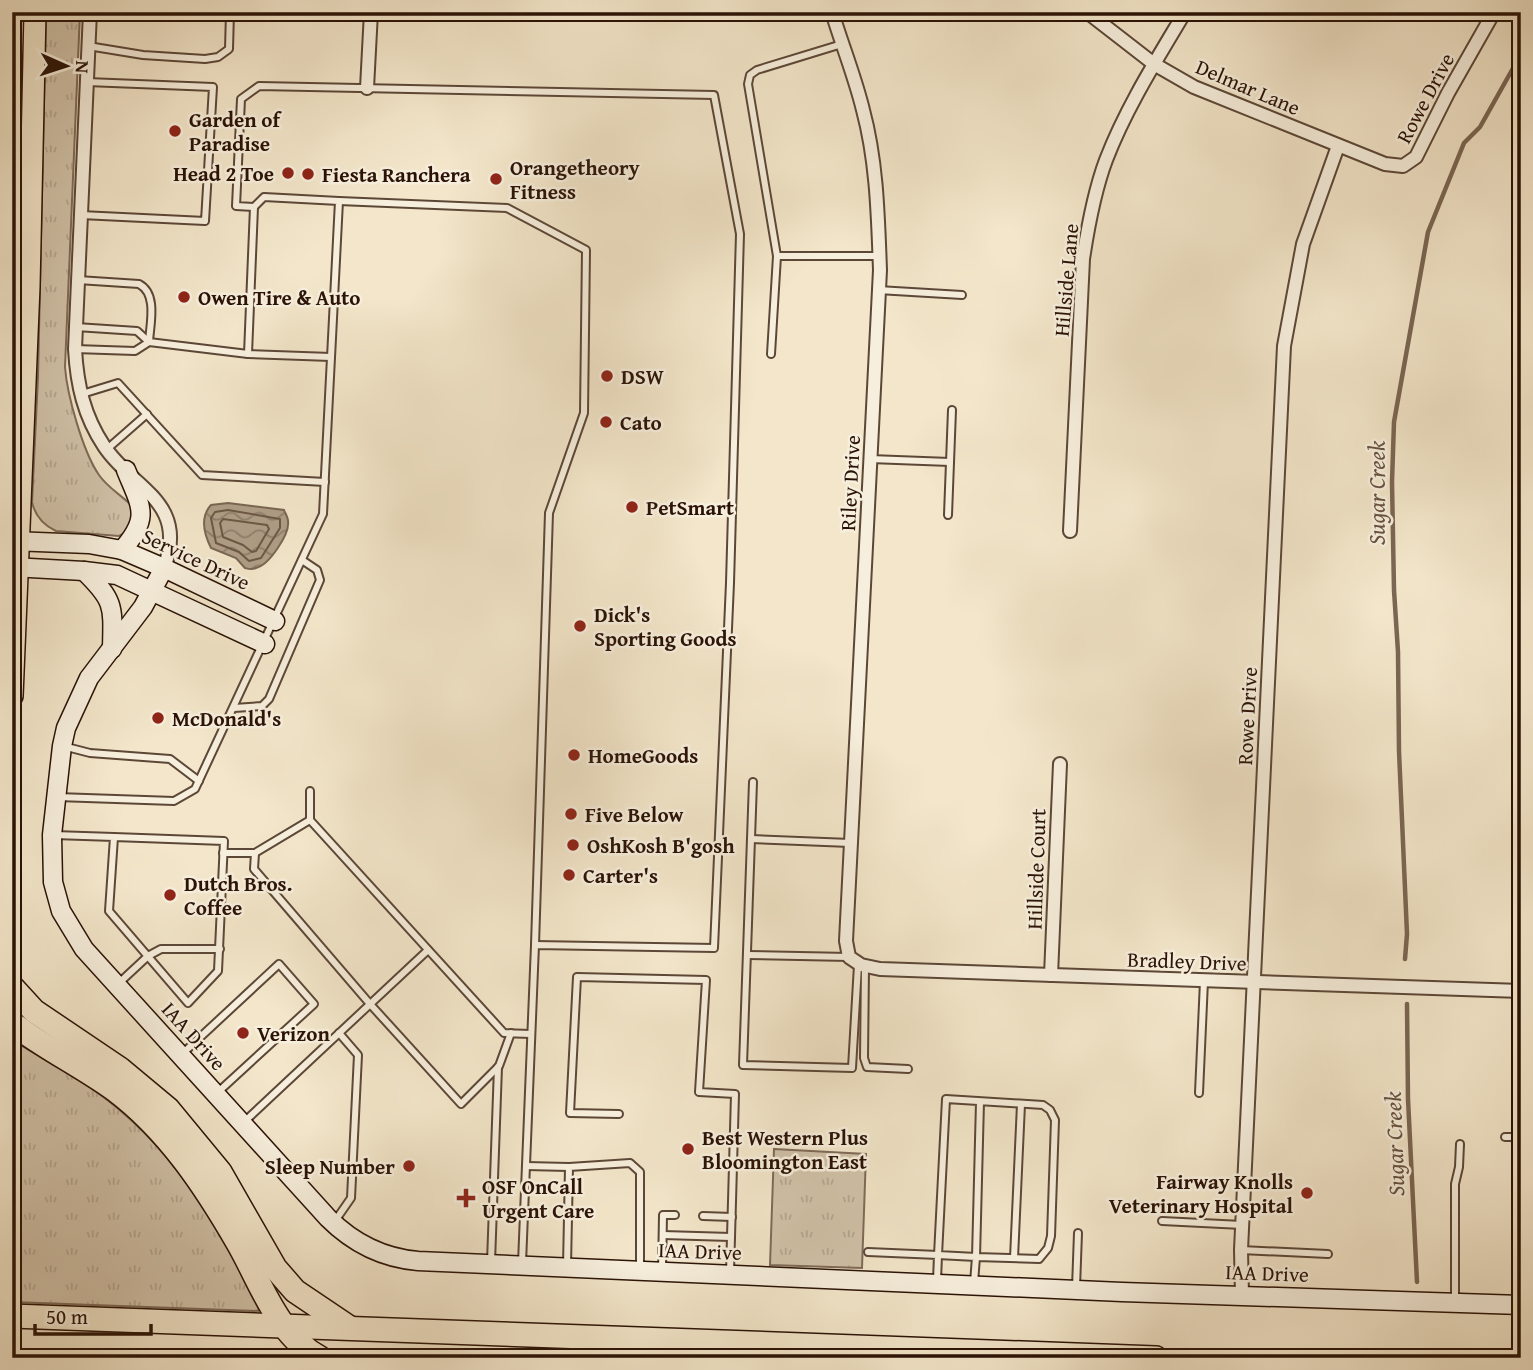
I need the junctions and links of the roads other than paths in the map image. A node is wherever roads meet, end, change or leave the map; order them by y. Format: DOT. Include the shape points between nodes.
graph roads {
  1 [pos="35,12"];
  2 [pos="90,12"];
  3 [pos="230,12"];
  4 [pos="371,12"];
  5 [pos="832,12"];
  6 [pos="1087,12"];
  7 [pos="1185,12"];
  8 [pos="1494,12"];
  9 [pos="1514,12"];
  10 [pos="1521,16"];
  11 [pos="842,44"];
  12 [pos="88,46"];
  13 [pos="1154,64"];
  14 [pos="87,82"];
  15 [pos="366,88"];
  16 [pos="1338,146"];
  17 [pos="1408,164"];
  18 [pos="339,201"];
  19 [pos="254,207"];
  20 [pos="82,215"];
  21 [pos="777,256"];
  22 [pos="879,256"];
  23 [pos="78,280"];
  24 [pos="878,290"];
  25 [pos="962,295"];
  26 [pos="76,327"];
  27 [pos="149,342"];
  28 [pos="75,349"];
  29 [pos="248,354"];
  30 [pos="771,354"];
  31 [pos="331,358"];
  32 [pos="80,394"];
  33 [pos="952,410"];
  34 [pos="146,414"];
  35 [pos="106,450"];
  36 [pos="870,459"];
  37 [pos="950,462"];
  38 [pos="126,470"];
  39 [pos="325,482"];
  40 [pos="948,515"];
  41 [pos="1070,531"];
  42 [pos="122,550"];
  43 [pos="15,555"];
  44 [pos="302,560"];
  45 [pos="164,568"];
  46 [pos="84,570"];
  47 [pos="152,591"];
  48 [pos="275,621"];
  49 [pos="265,644"];
  50 [pos="112,649"];
  51 [pos="12,696"];
  52 [pos="234,708"];
  53 [pos="62,746"];
  54 [pos="1060,764"];
  55 [pos="200,781"];
  56 [pos="753,782"];
  57 [pos="310,791"];
  58 [pos="55,797"];
  59 [pos="310,820"];
  60 [pos="52,835"];
  61 [pos="114,837"];
  62 [pos="751,839"];
  63 [pos="852,843"];
  64 [pos="223,852"];
  65 [pos="255,853"];
  66 [pos="535,945"];
  67 [pos="220,949"];
  68 [pos="428,950"];
  69 [pos="747,955"];
  70 [pos="148,956"];
  71 [pos="856,961"];
  72 [pos="1051,975"];
  73 [pos="1204,981"];
  74 [pos="1255,983"];
  75 [pos="117,985"];
  76 [pos="12,987"];
  77 [pos="1521,991"];
  78 [pos="370,1004"];
  79 [pos="12,1023"];
  80 [pos="339,1033"];
  81 [pos="511,1033"];
  82 [pos="531,1034"];
  83 [pos="180,1055"];
  84 [pos="498,1068"];
  85 [pos="908,1069"];
  86 [pos="1199,1093"];
  87 [pos="216,1094"];
  88 [pos="980,1102"];
  89 [pos="1021,1104"];
  90 [pos="619,1114"];
  91 [pos="242,1124"];
  92 [pos="1505,1137"];
  93 [pos="1521,1137"];
  94 [pos="1460,1144"];
  95 [pos="526,1166"];
  96 [pos="569,1167"];
  97 [pos="675,1215"];
  98 [pos="703,1216"];
  99 [pos="732,1217"];
  100 [pos="1162,1221"];
  101 [pos="333,1224"];
  102 [pos="1242,1224"];
  103 [pos="1078,1233"];
  104 [pos="663,1235"];
  105 [pos="731,1237"];
  106 [pos="1241,1250"];
  107 [pos="868,1252"];
  108 [pos="1328,1254"];
  109 [pos="938,1255"];
  110 [pos="976,1257"];
  111 [pos="1014,1258"];
  112 [pos="491,1264"];
  113 [pos="522,1266"];
  114 [pos="567,1268"];
  115 [pos="640,1271"];
  116 [pos="662,1272"];
  117 [pos="730,1275"];
  118 [pos="936,1284"];
  119 [pos="974,1285"];
  120 [pos="1076,1290"];
  121 [pos="1242,1295"];
  122 [pos="1455,1303"];
  123 [pos="1521,1306"];
  124 [pos="12,1316"];
  125 [pos="283,1326"];
  126 [pos="350,1328"];
  127 [pos="320,1358"];
  128 [pos="1156,1358"];
  1 -- 43 [label="main road"];
  2 -- 12 [label="street"];
  3 -- 12 [label="lane" via="229,49 218,57 143,55"];
  4 -- 15 [label="street"];
  5 -- 11 [label="street, Riley Drive"];
  6 -- 13 [label="street, Delmar Lane"];
  7 -- 13 [label="street, Hillside Lane"];
  8 -- 17 [label="street, Rowe Drive" via="1416,157"];
  9 -- 10 [label="street"];
  11 -- 21 [label="lane" via="750,75 750,104"];
  11 -- 22 [label="street, Riley Drive" via="871,148"];
  12 -- 14 [label="street"];
  13 -- 16 [label="street, Delmar Lane" via="1224,100"];
  13 -- 41 [label="street, Hillside Lane" via="1106,159 1088,229"];
  14 -- 20 [label="street"];
  14 -- 20 [label="lane" via="213,87 205,221"];
  15 -- 19 [label="lane" via="258,86 241,99 236,206"];
  15 -- 66 [label="lane" via="714,95 740,234 714,948"];
  16 -- 17 [label="street, Delmar Lane" via="1385,164"];
  16 -- 74 [label="street, Rowe Drive" via="1303,244 1284,346"];
  18 -- 19 [label="lane" via="264,197"];
  18 -- 31 [label="lane"];
  18 -- 66 [label="lane" via="507,208 586,250 584,413 550,513"];
  19 -- 29 [label="lane"];
  20 -- 23 [label="street"];
  21 -- 22 [label="lane"];
  21 -- 30 [label="lane"];
  22 -- 24 [label="street, Riley Drive"];
  23 -- 26 [label="street"];
  23 -- 27 [label="lane" via="146,288 151,298"];
  24 -- 25 [label="lane"];
  24 -- 36 [label="street, Riley Drive"];
  26 -- 27 [label="lane" via="137,331"];
  26 -- 28 [label="street"];
  27 -- 28 [label="lane" via="135,351"];
  27 -- 29 [label="lane"];
  28 -- 32 [label="street"];
  29 -- 31 [label="lane"];
  31 -- 39 [label="lane"];
  32 -- 34 [label="lane" via="118,383"];
  32 -- 35 [label="street"];
  33 -- 37 [label="lane"];
  34 -- 35 [label="lane"];
  34 -- 39 [label="lane" via="202,475"];
  35 -- 38 [label="street"];
  36 -- 37 [label="lane"];
  36 -- 63 [label="street, Riley Drive"];
  37 -- 40 [label="lane"];
  38 -- 42 [label="street" via="141,506 141,524"];
  38 -- 45 [label="street" via="163,510 169,544"];
  39 -- 44 [label="lane" via="323,514"];
  42 -- 43 [label="street, Service Drive" via="89,544"];
  42 -- 45 [label="street, Service Drive"];
  43 -- 46 [label="street"];
  43 -- 51 [label="main road"];
  44 -- 48 [label="lane"];
  44 -- 52 [label="lane" via="317,570 320,580 269,699 262,706"];
  45 -- 47 [label="street, IAA Drive"];
  45 -- 48 [label="street, Service Drive"];
  46 -- 47 [label="street" via="117,575"];
  46 -- 50 [label="street" via="106,593 113,615"];
  47 -- 49 [label="street"];
  47 -- 50 [label="street, IAA Drive"];
  48 -- 49 [label="lane"];
  49 -- 52 [label="lane"];
  50 -- 53 [label="street, IAA Drive" via="79,696"];
  52 -- 55 [label="lane"];
  53 -- 55 [label="lane" via="90,753 170,759"];
  53 -- 58 [label="street, IAA Drive"];
  54 -- 72 [label="street, Hillside Court"];
  55 -- 58 [label="lane" via="174,801"];
  56 -- 62 [label="lane"];
  57 -- 59 [label="lane"];
  58 -- 60 [label="street, IAA Drive"];
  59 -- 65 [label="lane"];
  59 -- 68 [label="lane"];
  60 -- 61 [label="lane"];
  60 -- 75 [label="street, IAA Drive" via="53,882 61,911 84,949"];
  61 -- 64 [label="lane" via="224,841"];
  61 -- 70 [label="lane" via="109,911"];
  62 -- 63 [label="lane"];
  62 -- 69 [label="lane"];
  63 -- 71 [label="street, Riley Drive" via="846,941"];
  64 -- 65 [label="lane"];
  64 -- 67 [label="lane"];
  65 -- 78 [label="lane" via="254,869"];
  66 -- 82 [label="lane"];
  67 -- 70 [label="lane" via="161,949"];
  67 -- 70 [label="lane" via="218,971 188,1003"];
  68 -- 78 [label="lane"];
  68 -- 81 [label="lane" via="504,1033"];
  69 -- 71 [label="lane"];
  69 -- 71 [label="lane" via="743,1065 852,1068"];
  70 -- 75 [label="lane"];
  71 -- 72 [label="street, Bradley Drive" via="880,969"];
  71 -- 85 [label="lane" via="867,1068"];
  72 -- 73 [label="street, Bradley Drive"];
  73 -- 74 [label="street, Bradley Drive"];
  73 -- 86 [label="lane"];
  74 -- 77 [label="street, Bradley Drive"];
  74 -- 102 [label="street, Rowe Drive"];
  75 -- 83 [label="street, IAA Drive"];
  76 -- 126 [label="highway" via="34,1011 120,1069 168,1109 220,1172 275,1268 295,1291"];
  78 -- 80 [label="lane"];
  78 -- 84 [label="lane" via="461,1104"];
  79 -- 125 [label="highway" via="116,1091 172,1144 221,1213"];
  80 -- 91 [label="lane"];
  80 -- 101 [label="lane" via="358,1055 351,1198"];
  81 -- 82 [label="lane"];
  81 -- 84 [label="lane"];
  82 -- 95 [label="lane"];
  83 -- 87 [label="street, IAA Drive"];
  83 -- 87 [label="lane" via="279,964 314,1004"];
  84 -- 112 [label="lane"];
  87 -- 91 [label="street, IAA Drive"];
  88 -- 89 [label="lane"];
  88 -- 109 [label="lane" via="946,1099"];
  88 -- 110 [label="lane"];
  89 -- 111 [label="lane"];
  89 -- 111 [label="lane" via="1043,1105 1055,1120 1051,1236 1039,1259"];
  90 -- 99 [label="lane" via="570,1113 577,977 706,980 699,1091 735,1094"];
  91 -- 101 [label="street, IAA Drive"];
  92 -- 93 [label="lane"];
  94 -- 122 [label="lane" via="1455,1184"];
  95 -- 96 [label="lane"];
  95 -- 113 [label="lane"];
  96 -- 114 [label="lane"];
  96 -- 115 [label="lane" via="630,1163 640,1172"];
  97 -- 104 [label="lane" via="663,1215"];
  98 -- 99 [label="lane"];
  99 -- 105 [label="lane"];
  100 -- 102 [label="lane"];
  101 -- 112 [label="street, IAA Drive" via="358,1243 390,1258"];
  102 -- 106 [label="street, Rowe Drive"];
  103 -- 120 [label="lane"];
  104 -- 105 [label="lane"];
  104 -- 116 [label="lane"];
  105 -- 117 [label="lane"];
  106 -- 108 [label="lane"];
  106 -- 121 [label="street, Rowe Drive"];
  107 -- 109 [label="lane"];
  109 -- 110 [label="lane"];
  109 -- 118 [label="lane"];
  110 -- 111 [label="lane"];
  110 -- 119 [label="lane"];
  112 -- 113 [label="street, IAA Drive"];
  113 -- 114 [label="street, IAA Drive"];
  114 -- 115 [label="street, IAA Drive"];
  115 -- 116 [label="street, IAA Drive"];
  116 -- 117 [label="street, IAA Drive"];
  117 -- 118 [label="street, IAA Drive"];
  118 -- 119 [label="street, IAA Drive"];
  119 -- 120 [label="street, IAA Drive"];
  120 -- 121 [label="street, IAA Drive"];
  121 -- 122 [label="street, IAA Drive"];
  122 -- 123 [label="street, IAA Drive"];
  124 -- 125 [label="highway"];
  125 -- 126 [label="highway"];
  125 -- 127 [label="highway"];
  126 -- 128 [label="highway"];
}
